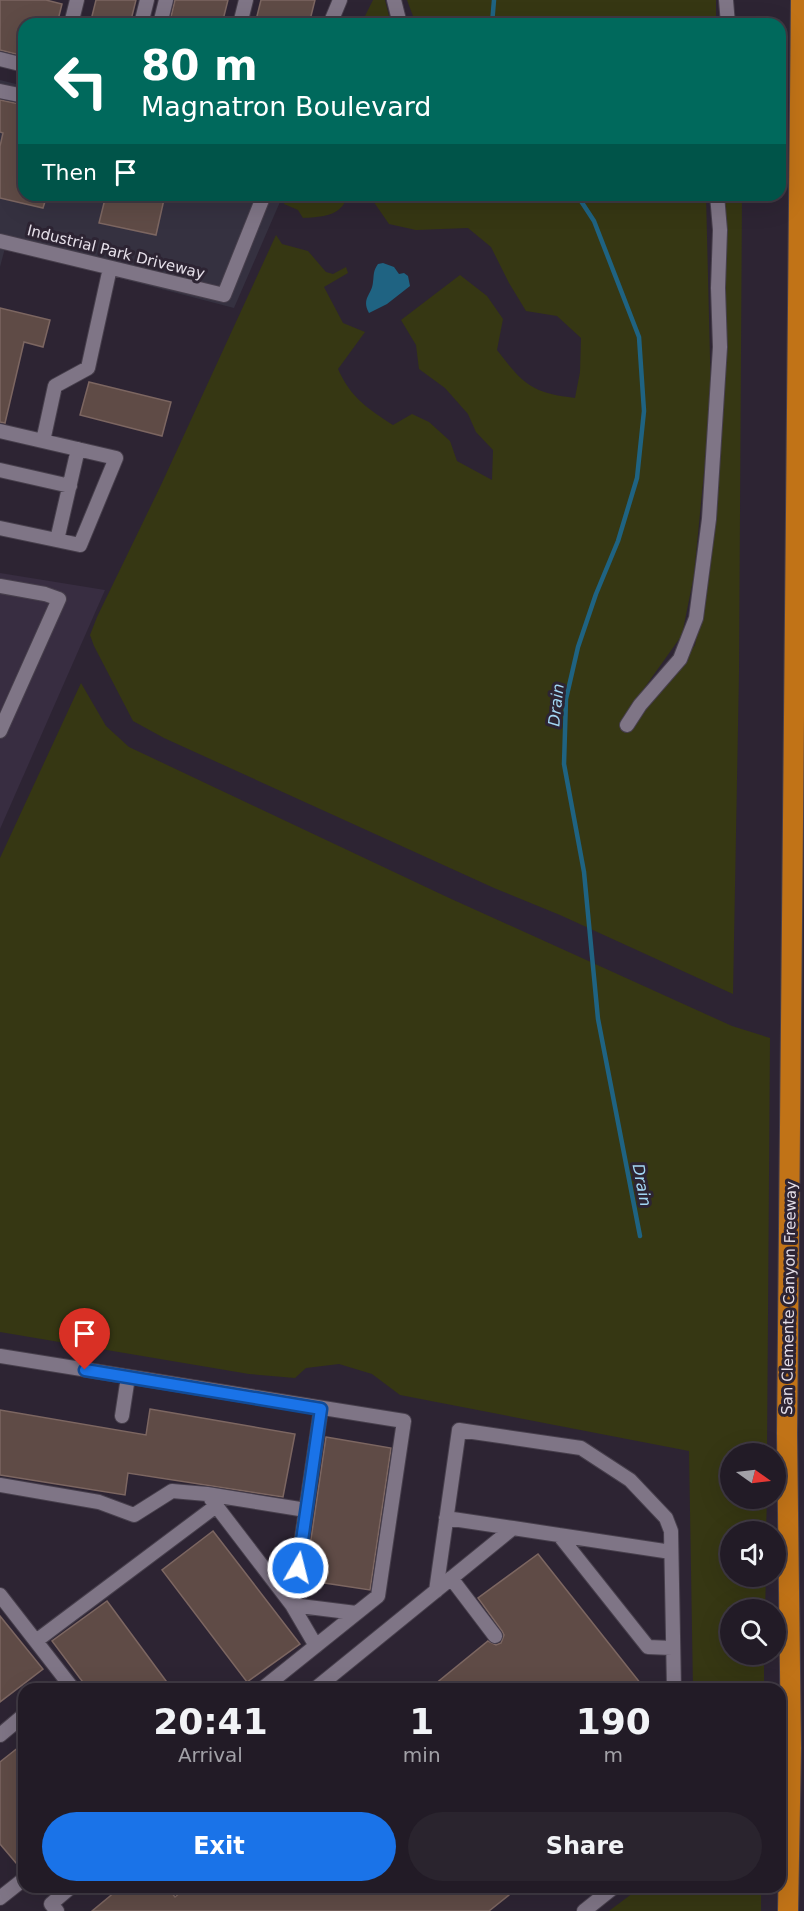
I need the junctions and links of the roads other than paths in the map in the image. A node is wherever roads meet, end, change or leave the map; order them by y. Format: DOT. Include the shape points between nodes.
graph roads {
  1 [pos="77,0"];
  2 [pos="147,0"];
  3 [pos="165,0"];
  4 [pos="246,0"];
  5 [pos="340,0"];
  6 [pos="394,0"];
  7 [pos="726,0"];
  8 [pos="801,0"];
  9 [pos="72,18"];
  10 [pos="142,18"];
  11 [pos="161,18"];
  12 [pos="242,18"];
  13 [pos="332,18"];
  14 [pos="398,18"];
  15 [pos="728,18"];
  16 [pos="0,59"];
  17 [pos="18,64"];
  18 [pos="0,91"];
  19 [pos="18,95"];
  20 [pos="262,201"];
  21 [pos="718,201"];
  22 [pos="0,241"];
  23 [pos="110,268"];
  24 [pos="0,431"];
  25 [pos="43,441"];
  26 [pos="78,449"];
  27 [pos="0,470"];
  28 [pos="70,486"];
  29 [pos="0,528"];
  30 [pos="57,540"];
  31 [pos="0,586"];
  32 [pos="6,703"];
  33 [pos="627,725"];
  34 [pos="0,731"];
  35 [pos="0,1356"];
  36 [pos="128,1377"];
  37 [pos="321,1409"];
  38 [pos="122,1416"];
  39 [pos="0,1485"];
  40 [pos="212,1500"];
  41 [pos="306,1510"];
  42 [pos="446,1518"];
  43 [pos="513,1528"];
  44 [pos="559,1535"];
  45 [pos="671,1552"];
  46 [pos="451,1578"];
  47 [pos="436,1591"];
  48 [pos="0,1595"];
  49 [pos="292,1605"];
  50 [pos="356,1613"];
  51 [pos="495,1636"];
  52 [pos="36,1641"];
  53 [pos="316,1646"];
  54 [pos="672,1648"];
  55 [pos="63,1683"];
  56 [pos="270,1683"];
  57 [pos="322,1683"];
  58 [pos="674,1683"];
  59 [pos="18,1720"];
  60 [pos="0,1735"];
  61 [pos="18,1884"];
  62 [pos="65,1893"];
  63 [pos="606,1893"];
  64 [pos="0,1898"];
  65 [pos="50,1909"];
  66 [pos="584,1911"];
  67 [pos="788,1911"];
  1 -- 9 [label="street"];
  2 -- 10 [label="street"];
  3 -- 11 [label="street"];
  4 -- 12 [label="street"];
  5 -- 13 [label="street"];
  6 -- 14 [label="street"];
  7 -- 15 [label="street"];
  8 -- 67 [label="highway, San Clemente Canyon Freeway" via="787,1434 791,1748"];
  16 -- 17 [label="street"];
  18 -- 19 [label="street"];
  20 -- 23 [label="street, Industrial Park Driveway" via="224,296"];
  21 -- 33 [label="street" via="720,347 710,519 696,618 680,659"];
  22 -- 23 [label="street, Industrial Park Driveway"];
  23 -- 25 [label="street" via="87,368 55,386"];
  24 -- 25 [label="street"];
  25 -- 26 [label="street"];
  26 -- 28 [label="street"];
  26 -- 30 [label="street" via="116,458 80,545"];
  27 -- 28 [label="street"];
  28 -- 30 [label="street"];
  29 -- 30 [label="street"];
  31 -- 32 [label="street" via="59,599"];
  32 -- 34 [label="street"];
  35 -- 36 [label="street"];
  36 -- 37 [label="street"];
  36 -- 38 [label="street"];
  37 -- 41 [label="street"];
  37 -- 50 [label="street" via="404,1421 378,1596"];
  39 -- 40 [label="street" via="99,1502 134,1515 172,1491"];
  40 -- 41 [label="street"];
  40 -- 49 [label="street"];
  40 -- 52 [label="street"];
  41 -- 49 [label="street"];
  42 -- 43 [label="street"];
  42 -- 45 [label="street" via="459,1430 470,1431 580,1448 630,1480 666,1518 671,1531"];
  42 -- 47 [label="street"];
  43 -- 44 [label="street"];
  43 -- 46 [label="street"];
  44 -- 45 [label="street"];
  44 -- 54 [label="street" via="648,1647"];
  45 -- 54 [label="street"];
  46 -- 47 [label="street"];
  46 -- 51 [label="street"];
  47 -- 57 [label="street"];
  48 -- 52 [label="street"];
  49 -- 50 [label="street"];
  49 -- 53 [label="street"];
  50 -- 53 [label="street"];
  52 -- 55 [label="street"];
  53 -- 56 [label="street"];
  54 -- 58 [label="street"];
  59 -- 60 [label="street"];
  61 -- 64 [label="street"];
  62 -- 65 [label="street"];
  63 -- 66 [label="street"];
}
